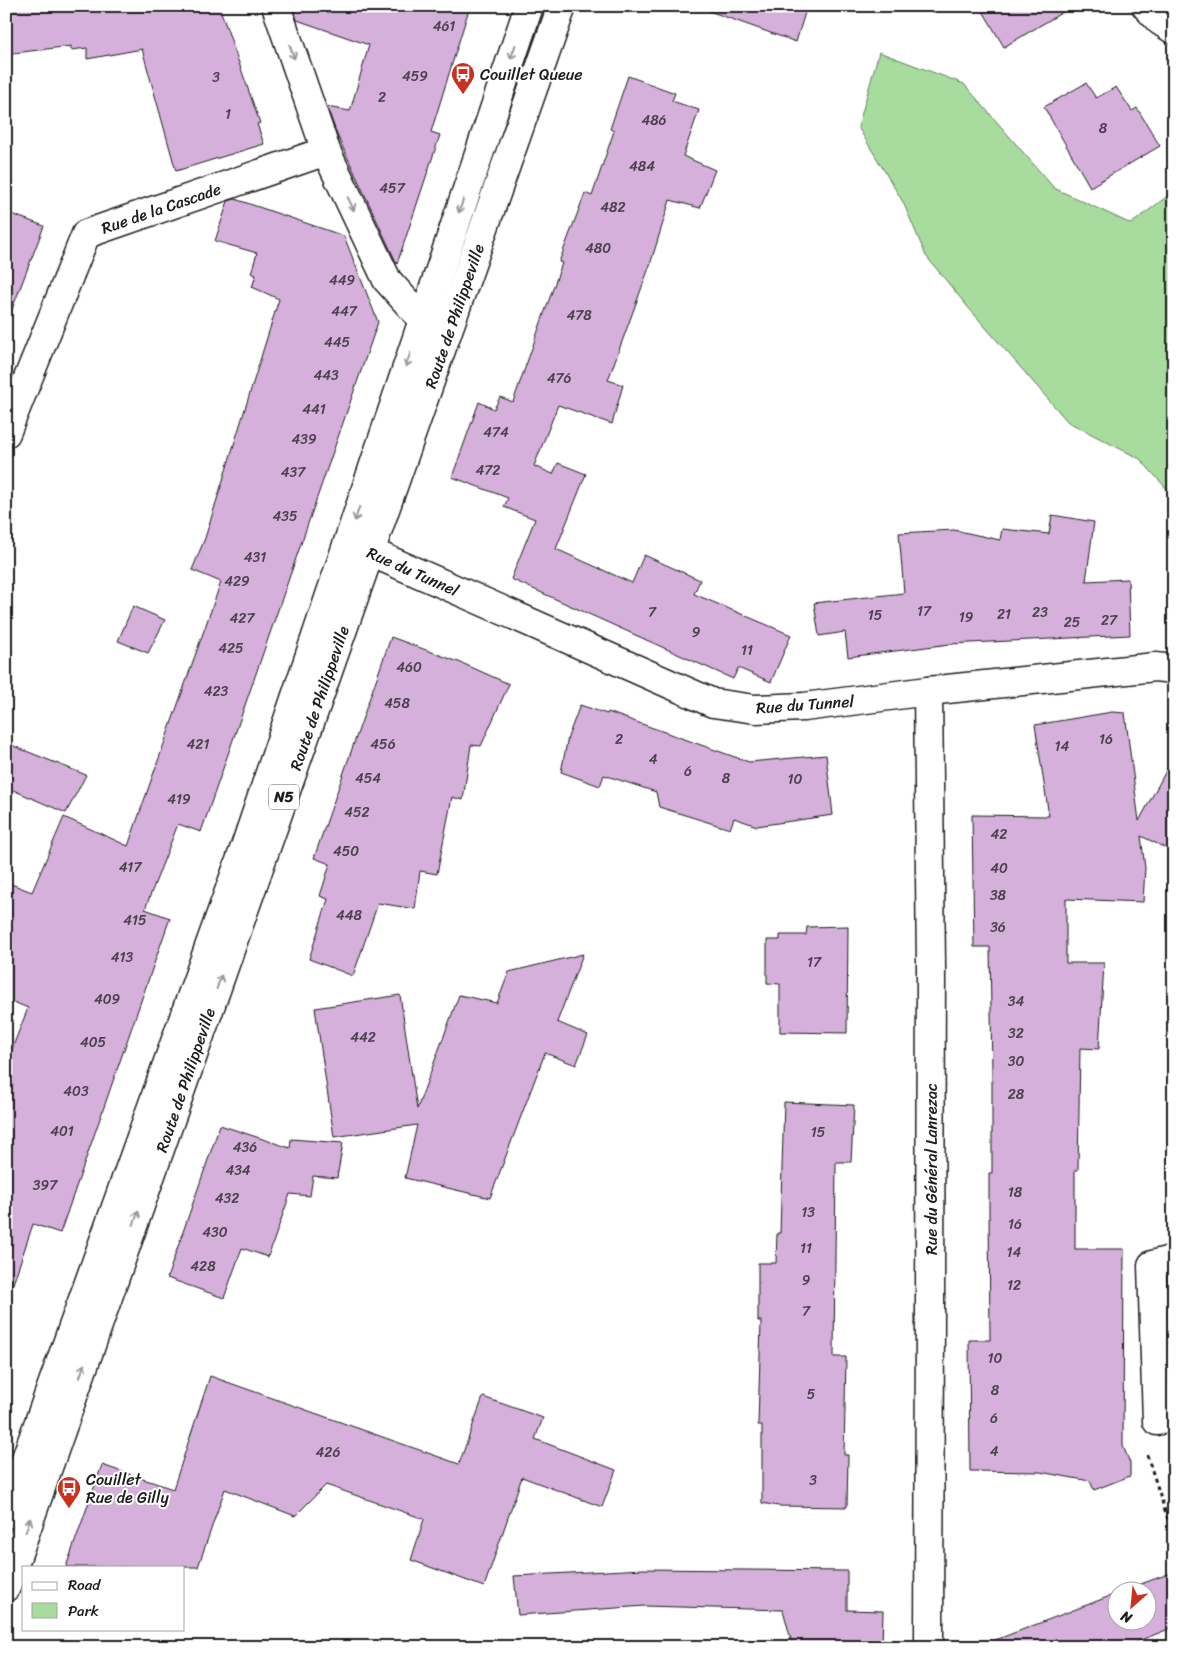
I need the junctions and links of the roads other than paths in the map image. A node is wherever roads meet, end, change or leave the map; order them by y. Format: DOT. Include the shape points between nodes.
graph roads {
  1 [pos="276,6"];
  2 [pos="529,6"];
  3 [pos="562,6"];
  4 [pos="1146,6"];
  5 [pos="1174,30"];
  6 [pos="326,151"];
  7 [pos="422,319"];
  8 [pos="451,322"];
  9 [pos="6,433"];
  10 [pos="359,547"];
  11 [pos="1174,669"];
  12 [pos="928,691"];
  13 [pos="1174,1259"];
  14 [pos="1166,1418"];
  15 [pos="6,1514"];
  16 [pos="6,1587"];
  17 [pos="929,1647"];
  1 -- 6 [label="main road, one-way"];
  2 -- 7 [label="main road, Route de Philippeville / N5, one-way"];
  3 -- 8 [label="main road, Route de Philippeville / N5"];
  4 -- 5 [label="main road"];
  6 -- 7 [label="main road, one-way" via="387,280"];
  6 -- 9 [label="main road, Rue de la Cascade" via="86,234"];
  7 -- 8 [label="main road"];
  7 -- 10 [label="main road, Route de Philippeville / N5, one-way"];
  8 -- 10 [label="main road, Route de Philippeville / N5"];
  10 -- 12 [label="main road, Rue du Tunnel" via="713,703 755,709 804,707"];
  10 -- 15 [label="main road, Route de Philippeville / N5" via="242,854"];
  16 -- 10 [label="main road, Route de Philippeville / N5, one-way"];
  11 -- 12 [label="main road, Rue du Tunnel" via="1155,667"];
  12 -- 17 [label="main road, Rue du Général Lanrezac" via="932,966"];
  13 -- 14 [label="main road" via="1152,1265"];
}
